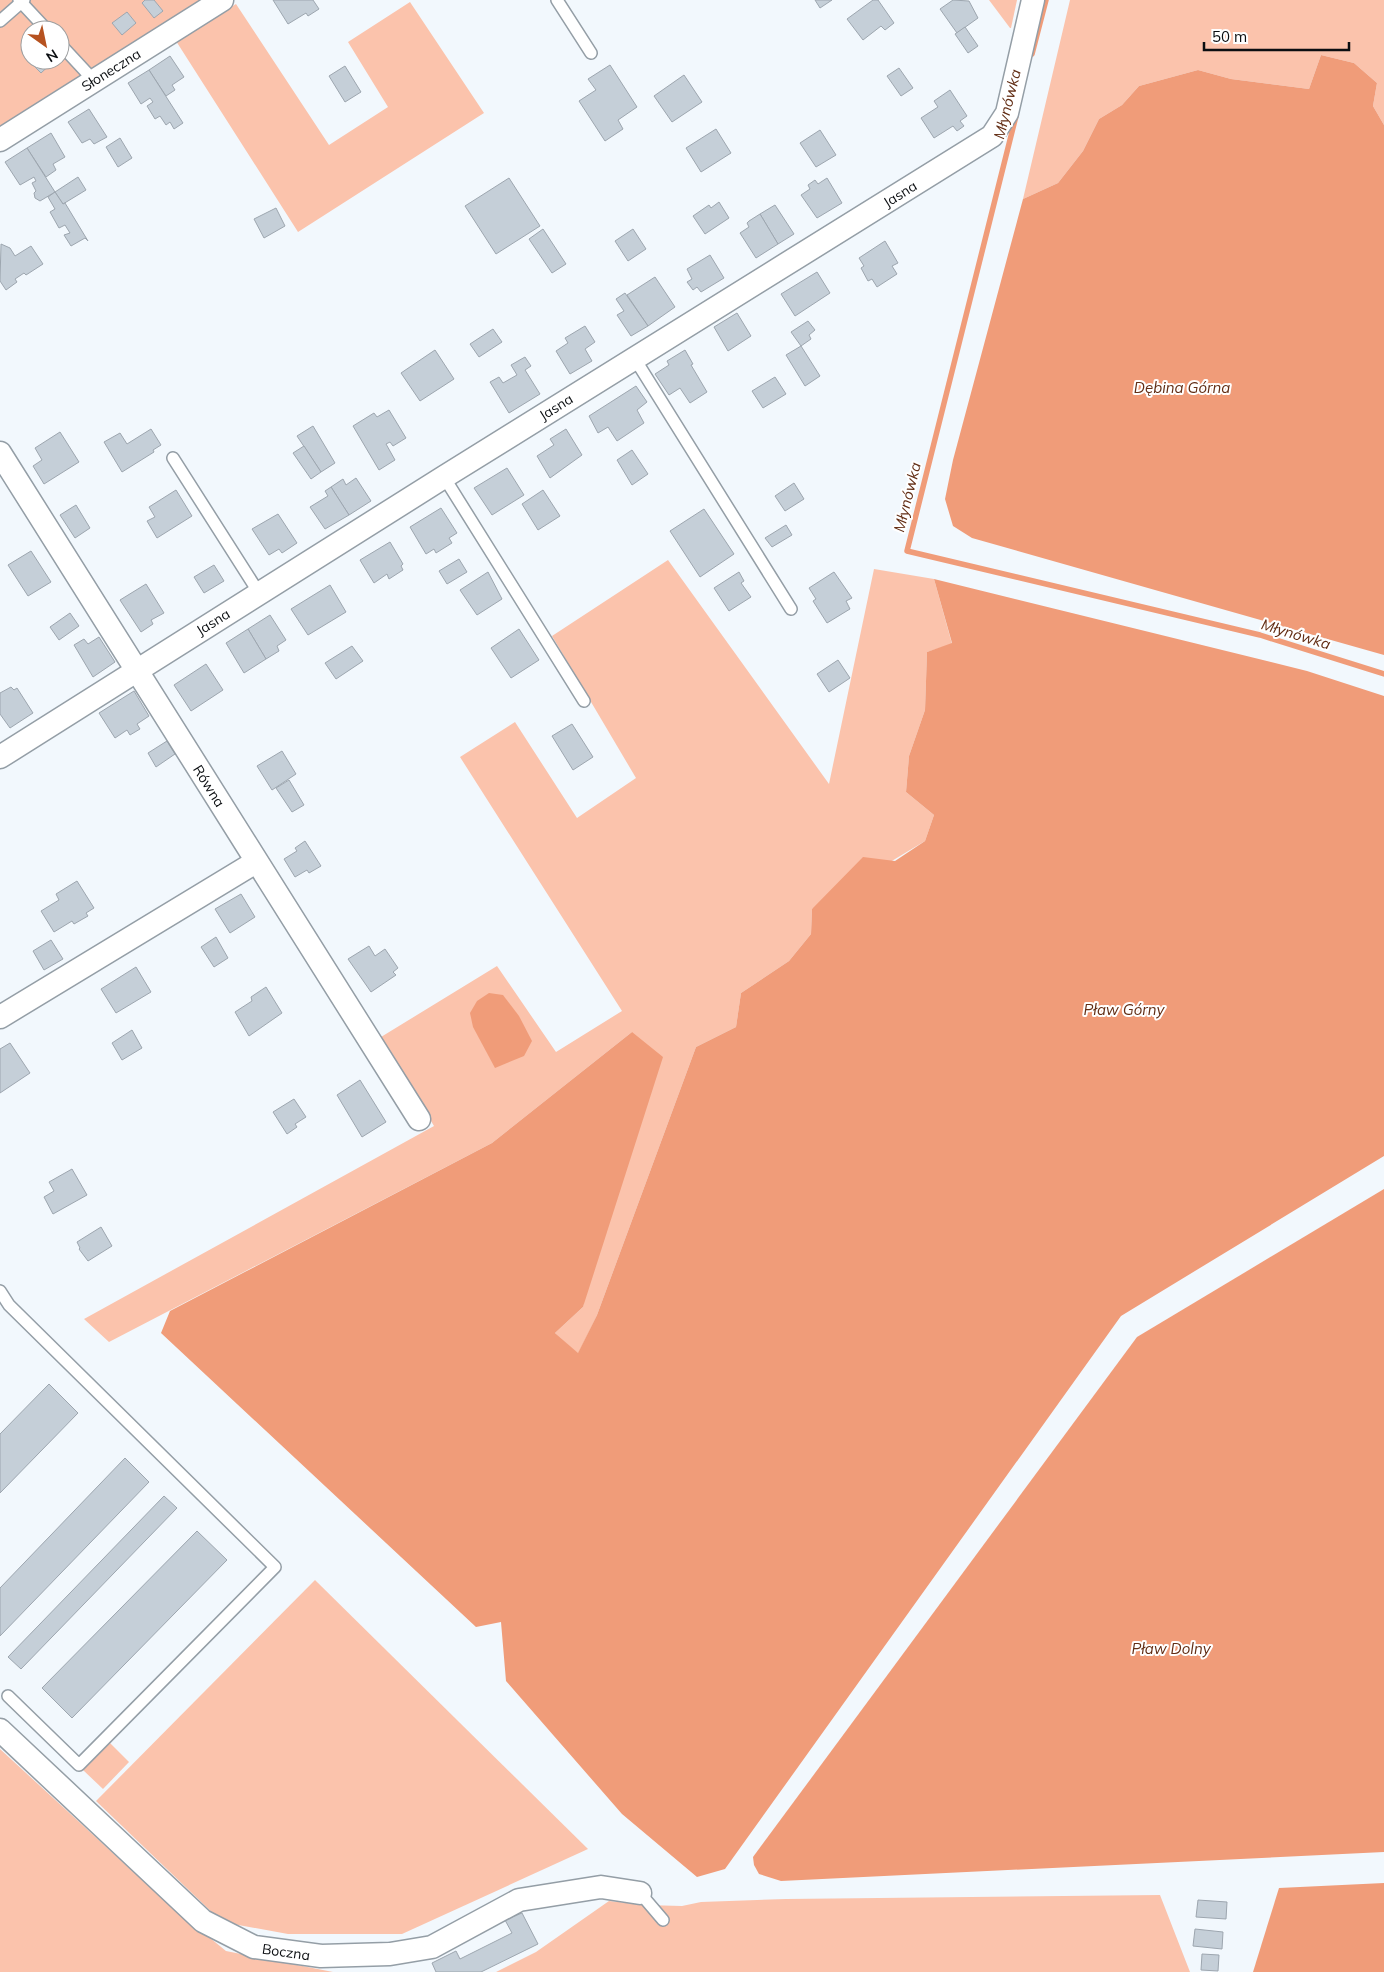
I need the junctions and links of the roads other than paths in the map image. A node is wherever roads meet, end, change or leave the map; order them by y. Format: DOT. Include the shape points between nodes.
graph roads {
  1 [pos="222,0"];
  2 [pos="557,0"];
  3 [pos="1033,0"];
  4 [pos="22,1"];
  5 [pos="38,20"];
  6 [pos="0,21"];
  7 [pos="591,53"];
  8 [pos="70,55"];
  9 [pos="91,82"];
  10 [pos="0,140"];
  11 [pos="635,359"];
  12 [pos="0,453"];
  13 [pos="173,458"];
  14 [pos="444,477"];
  15 [pos="259,594"];
  16 [pos="791,609"];
  17 [pos="137,670"];
  18 [pos="584,701"];
  19 [pos="0,757"];
  20 [pos="256,862"];
  21 [pos="0,1017"];
  22 [pos="419,1119"];
  23 [pos="0,1291"];
  24 [pos="8,1696"];
  25 [pos="0,1730"];
  26 [pos="640,1893"];
  27 [pos="663,1920"];
  1 -- 9 [label="street, Słoneczna"];
  2 -- 7 [label="lane"];
  3 -- 11 [label="street, Jasna" via="1007,114 992,136"];
  4 -- 5 [label="lane"];
  4 -- 6 [label="lane"];
  8 -- 9 [label="lane"];
  9 -- 10 [label="street, Słoneczna"];
  11 -- 14 [label="street, Jasna"];
  11 -- 16 [label="lane"];
  12 -- 17 [label="street, Równa"];
  13 -- 15 [label="lane"];
  14 -- 15 [label="street, Jasna"];
  14 -- 18 [label="lane"];
  15 -- 17 [label="street, Jasna"];
  17 -- 19 [label="street, Jasna"];
  17 -- 20 [label="street, Równa"];
  20 -- 21 [label="street"];
  20 -- 22 [label="street, Równa"];
  23 -- 24 [label="lane" via="9,1305 275,1567 79,1765"];
  25 -- 26 [label="street, Boczna" via="203,1921 254,1947 321,1956 390,1954 432,1947 518,1900 601,1888"];
  26 -- 27 [label="lane"];
}
